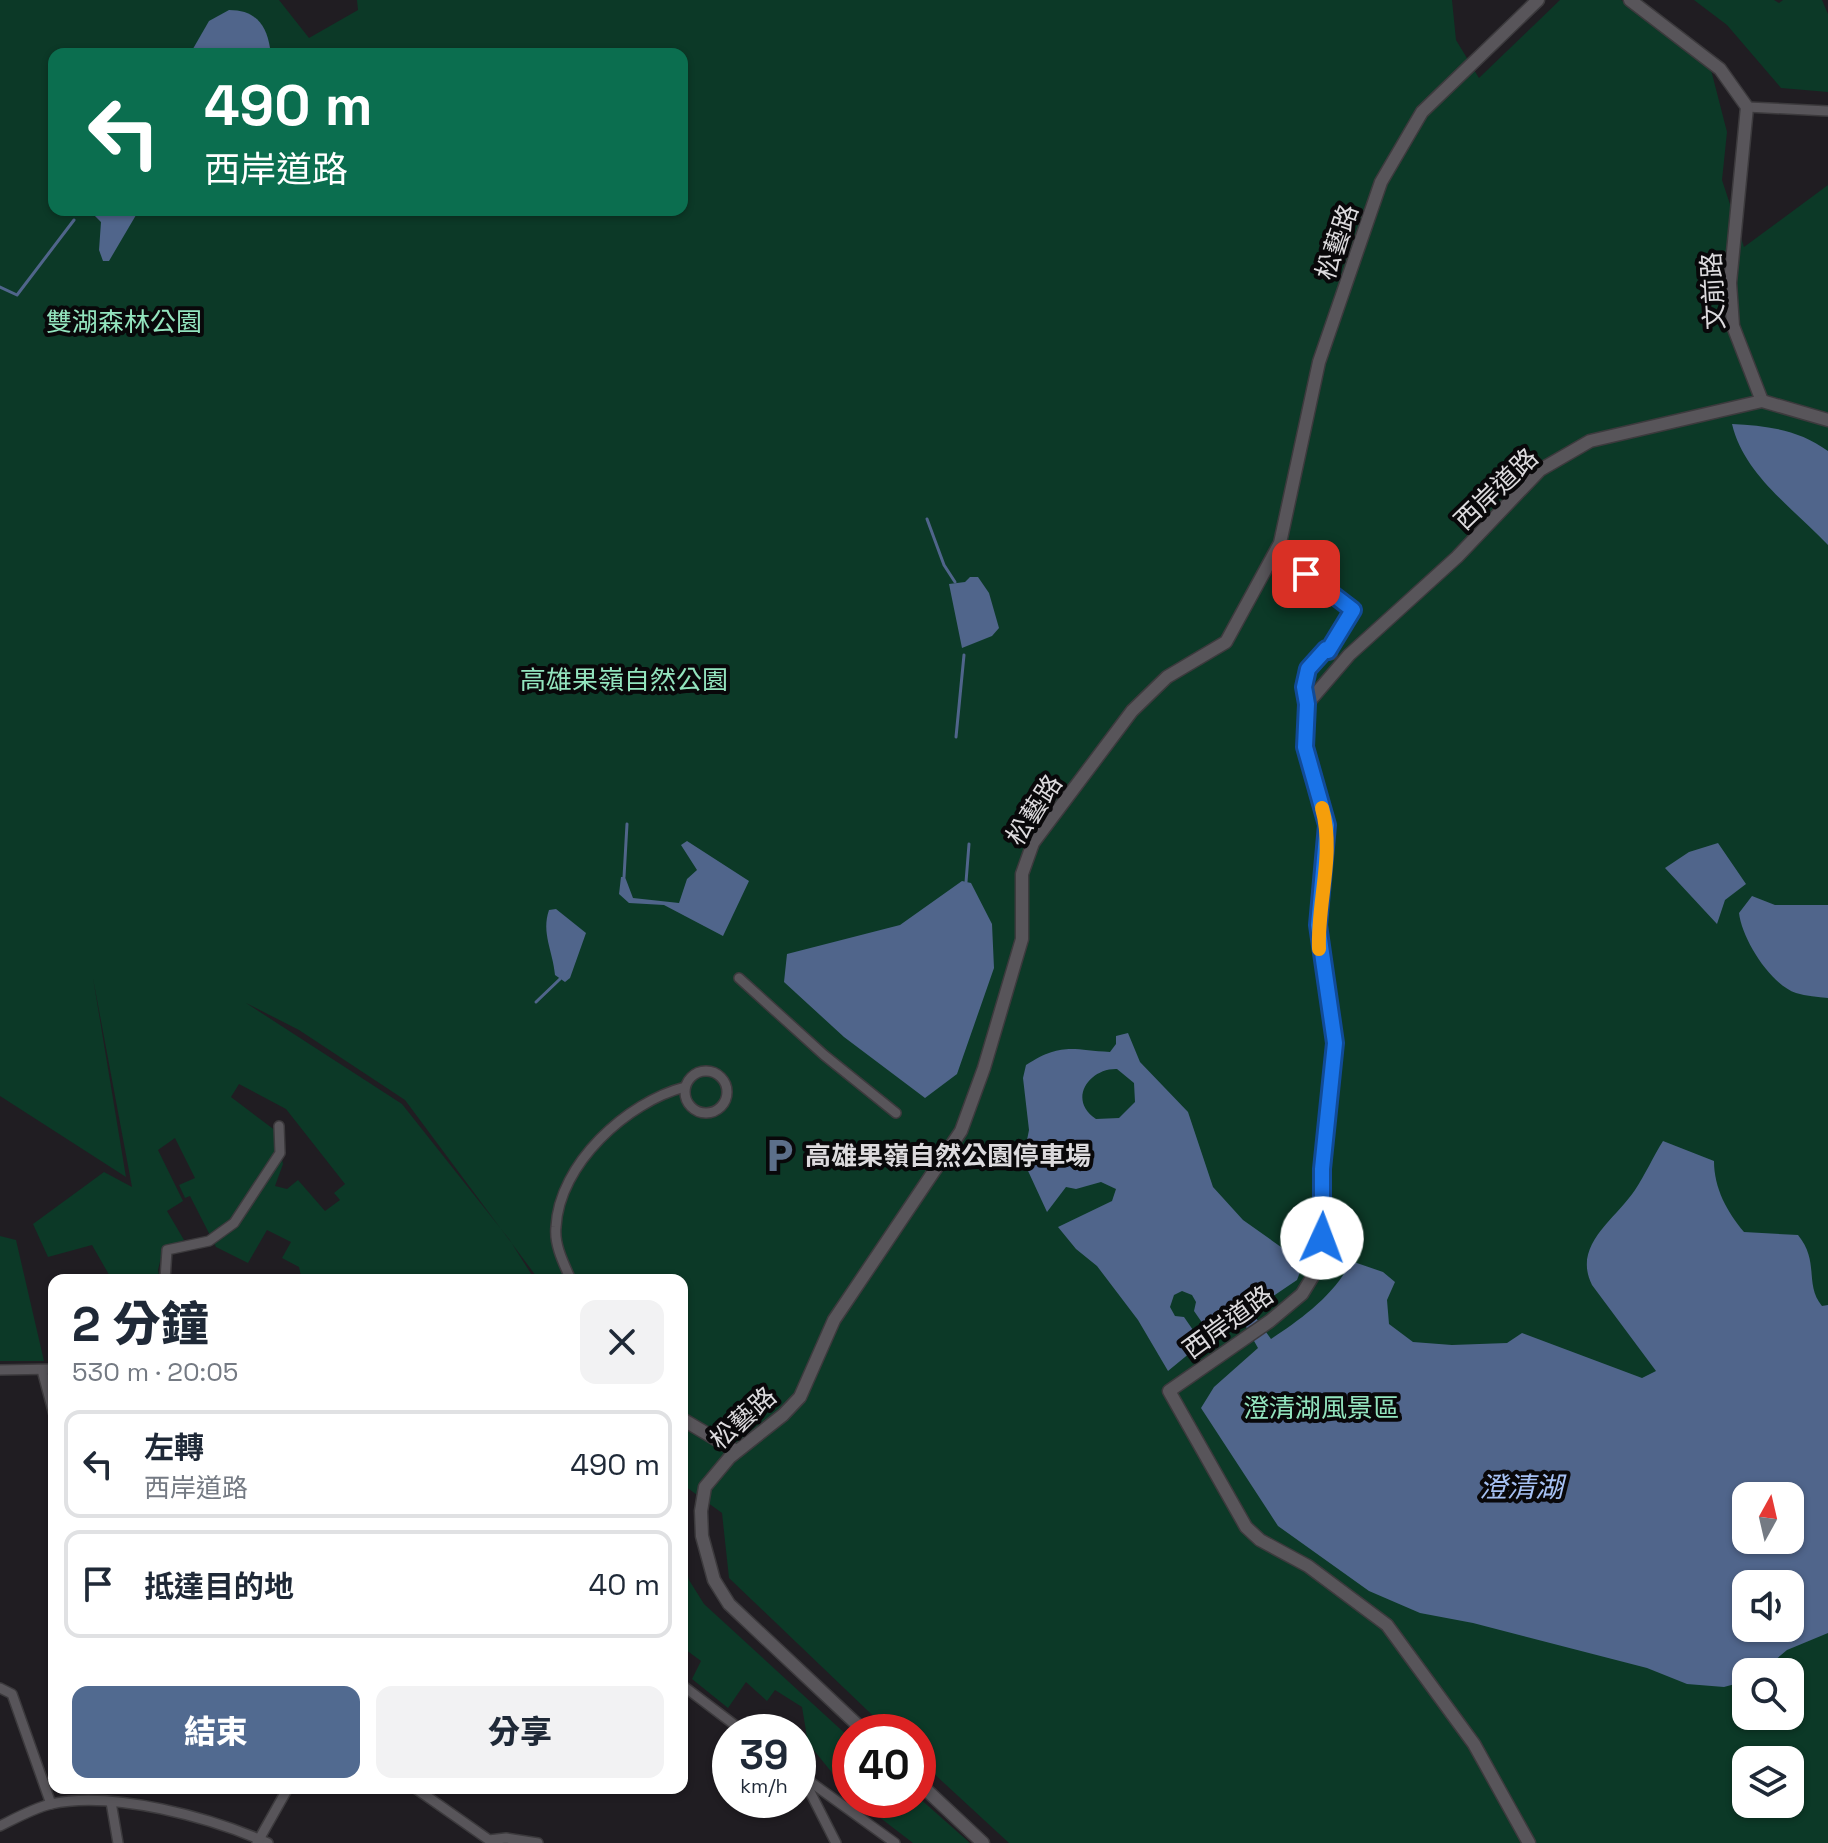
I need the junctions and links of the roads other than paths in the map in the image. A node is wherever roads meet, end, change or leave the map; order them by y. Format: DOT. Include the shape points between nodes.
graph roads {
  1 [pos="1538,0"];
  2 [pos="1630,0"];
  3 [pos="1747,107"];
  4 [pos="1828,111"];
  5 [pos="1762,401"];
  6 [pos="1828,420"];
  7 [pos="1306,574"];
  8 [pos="1328,651"];
  9 [pos="1343,663"];
  10 [pos="1307,704"];
  11 [pos="739,978"];
  12 [pos="685,1087"];
  13 [pos="896,1113"];
  14 [pos="279,1126"];
  15 [pos="165,1274"];
  16 [pos="569,1274"];
  17 [pos="0,1370"];
  18 [pos="42,1370"];
  19 [pos="48,1370"];
  20 [pos="48,1392"];
  21 [pos="688,1423"];
  22 [pos="769,1426"];
  23 [pos="736,1451"];
  24 [pos="717,1471"];
  25 [pos="0,1688"];
  26 [pos="688,1690"];
  27 [pos="720,1714"];
  28 [pos="846,1714"];
  29 [pos="816,1786"];
  30 [pos="285,1794"];
  31 [pos="423,1794"];
  32 [pos="936,1799"];
  33 [pos="111,1802"];
  34 [pos="51,1804"];
  35 [pos="816,1805"];
  36 [pos="0,1826"];
  37 [pos="261,1842"];
  38 [pos="491,1842"];
  39 [pos="118,1843"];
  40 [pos="538,1843"];
  41 [pos="836,1843"];
  42 [pos="895,1843"];
  43 [pos="983,1843"];
  44 [pos="1529,1843"];
  1 -- 22 [label="street, 松藝路" via="1422,112 1381,182 1319,362 1280,543 1226,642 1167,677 1132,711 1033,843 1022,874 1022,939 961,1131 834,1320 800,1397"];
  2 -- 3 [label="street" via="1720,69"];
  3 -- 4 [label="street"];
  3 -- 5 [label="street, 文前路" via="1730,283 1733,326"];
  5 -- 6 [label="street"];
  5 -- 9 [label="street, 西岸道路" via="1590,441 1540,470 1457,557"];
  7 -- 8 [label="street, 西岸道路" via="1353,610"];
  8 -- 9 [label="street"];
  8 -- 10 [label="street, 西岸道路" via="1306,672"];
  9 -- 10 [label="street, 西岸道路"];
  10 -- 44 [label="street, 西岸道路" via="1305,747 1327,825 1318,925 1335,1043 1316,1271 1302,1294 1270,1321 1169,1391 1246,1527 1387,1625 1474,1744"];
  11 -- 13 [label="street"];
  12 -- 12 [label="street" via="687,1101 697,1111 712,1112 726,1097 725,1083 710,1071 697,1072"];
  12 -- 16 [label="street" via="657,1097 623,1120 573,1175 555,1230"];
  14 -- 15 [label="street" via="280,1153 234,1223 209,1241 167,1250"];
  17 -- 18 [label="street"];
  18 -- 19 [label="street"];
  18 -- 20 [label="street"];
  21 -- 23 [label="street"];
  22 -- 23 [label="street, 松藝路"];
  22 -- 24 [label="street"];
  23 -- 24 [label="street, 松藝路"];
  24 -- 28 [label="street, 松藝路" via="705,1487 701,1511 714,1580 729,1604"];
  25 -- 34 [label="street" via="12,1694"];
  26 -- 27 [label="street"];
  29 -- 42 [label="street"];
  30 -- 37 [label="street"];
  31 -- 38 [label="street"];
  32 -- 43 [label="street"];
  33 -- 34 [label="street"];
  33 -- 37 [label="street" via="187,1816"];
  33 -- 39 [label="street"];
  34 -- 36 [label="street"];
  35 -- 41 [label="street"];
  38 -- 40 [label="street" via="506,1838"];
}
